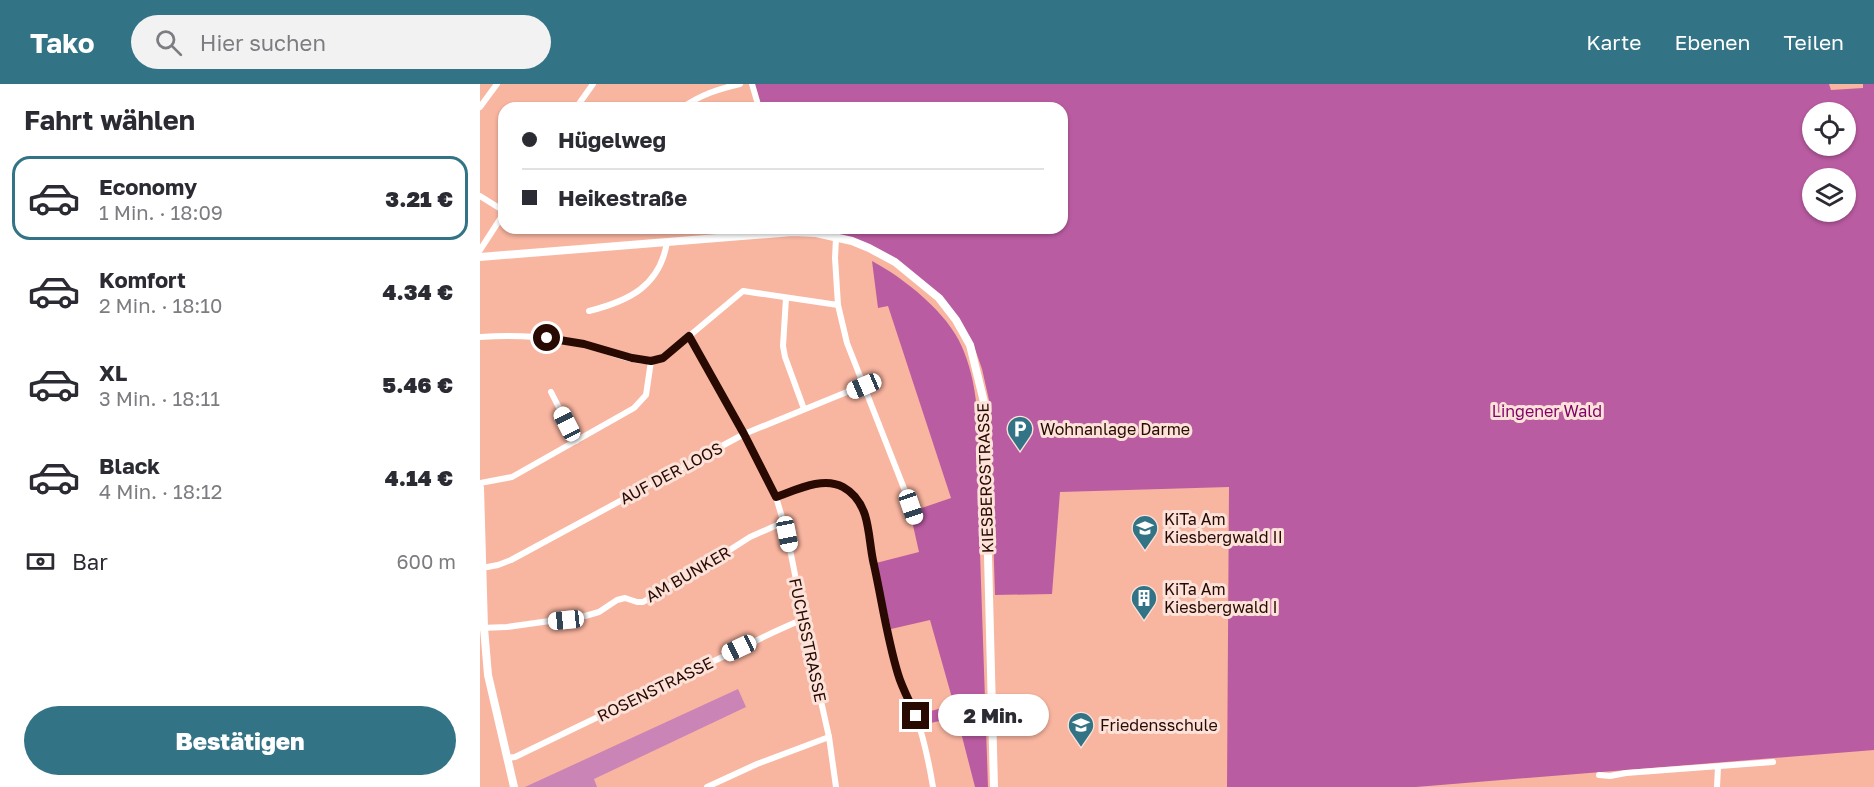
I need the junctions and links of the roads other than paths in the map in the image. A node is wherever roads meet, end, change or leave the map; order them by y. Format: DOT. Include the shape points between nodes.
graph roads {
  1 [pos="497,84"];
  2 [pos="593,84"];
  3 [pos="740,84"];
  4 [pos="752,84"];
  5 [pos="580,102"];
  6 [pos="690,102"];
  7 [pos="757,102"];
  8 [pos="480,106"];
  9 [pos="480,196"];
  10 [pos="498,208"];
  11 [pos="498,222"];
  12 [pos="750,234"];
  13 [pos="820,234"];
  14 [pos="836,238"];
  15 [pos="667,242"];
  16 [pos="480,250"];
  17 [pos="480,256"];
  18 [pos="786,298"];
  19 [pos="838,305"];
  20 [pos="589,311"];
  21 [pos="689,336"];
  22 [pos="480,337"];
  23 [pos="651,361"];
  24 [pos="864,386"];
  25 [pos="551,392"];
  26 [pos="804,409"];
  27 [pos="744,434"];
  28 [pos="576,441"];
  29 [pos="480,483"];
  30 [pos="480,489"];
  31 [pos="776,497"];
  32 [pos="916,519"];
  33 [pos="784,522"];
  34 [pos="482,568"];
  35 [pos="804,622"];
  36 [pos="482,628"];
  37 [pos="829,737"];
  38 [pos="507,758"];
  39 [pos="1773,762"];
  40 [pos="1718,767"];
  41 [pos="1599,775"];
  42 [pos="514,787"];
  43 [pos="707,787"];
  44 [pos="836,787"];
  45 [pos="933,787"];
  46 [pos="994,787"];
  47 [pos="1717,787"];
  1 -- 8 [label="street"];
  2 -- 5 [label="street"];
  3 -- 6 [label="street"];
  4 -- 7 [label="street"];
  9 -- 10 [label="street"];
  11 -- 16 [label="street"];
  12 -- 15 [label="street, KIESBERGSTRASSE"];
  13 -- 14 [label="street, KIESBERGSTRASSE"];
  14 -- 19 [label="street"];
  14 -- 46 [label="street, KIESBERGSTRASSE" via="852,241 895,262 939,298 970,345 978,372 986,435"];
  15 -- 17 [label="street, KIESBERGSTRASSE"];
  15 -- 20 [label="street" via="662,264 646,285 621,301"];
  18 -- 19 [label="street"];
  18 -- 21 [label="street" via="743,291"];
  18 -- 26 [label="street" via="783,346"];
  19 -- 24 [label="street" via="847,343"];
  21 -- 23 [label="street" via="663,358"];
  21 -- 27 [label="street, FUCHSSTRASSE"];
  22 -- 23 [label="street" via="561,340"];
  23 -- 28 [label="street" via="642,401"];
  24 -- 26 [label="street, AUF DER LOOS"];
  24 -- 32 [label="street"];
  25 -- 28 [label="street"];
  26 -- 27 [label="street, AUF DER LOOS"];
  27 -- 31 [label="street, FUCHSSTRASSE"];
  27 -- 34 [label="street, AUF DER LOOS" via="511,560"];
  28 -- 29 [label="street" via="512,477"];
  30 -- 34 [label="street"];
  31 -- 33 [label="street, FUCHSSTRASSE"];
  31 -- 45 [label="street" via="829,483 840,485 856,498 865,516 891,646 916,716"];
  33 -- 35 [label="street, FUCHSSTRASSE"];
  33 -- 36 [label="street, AM BUNKER" via="744,540 643,602 625,598 585,616"];
  34 -- 36 [label="street"];
  35 -- 37 [label="street, FUCHSSTRASSE"];
  35 -- 38 [label="street, ROSENSTRASSE" via="774,632"];
  36 -- 38 [label="street"];
  37 -- 43 [label="street"];
  37 -- 44 [label="street, FUCHSSTRASSE"];
  38 -- 42 [label="street"];
  39 -- 40 [label="street"];
  40 -- 41 [label="street"];
  40 -- 47 [label="street"];
}
